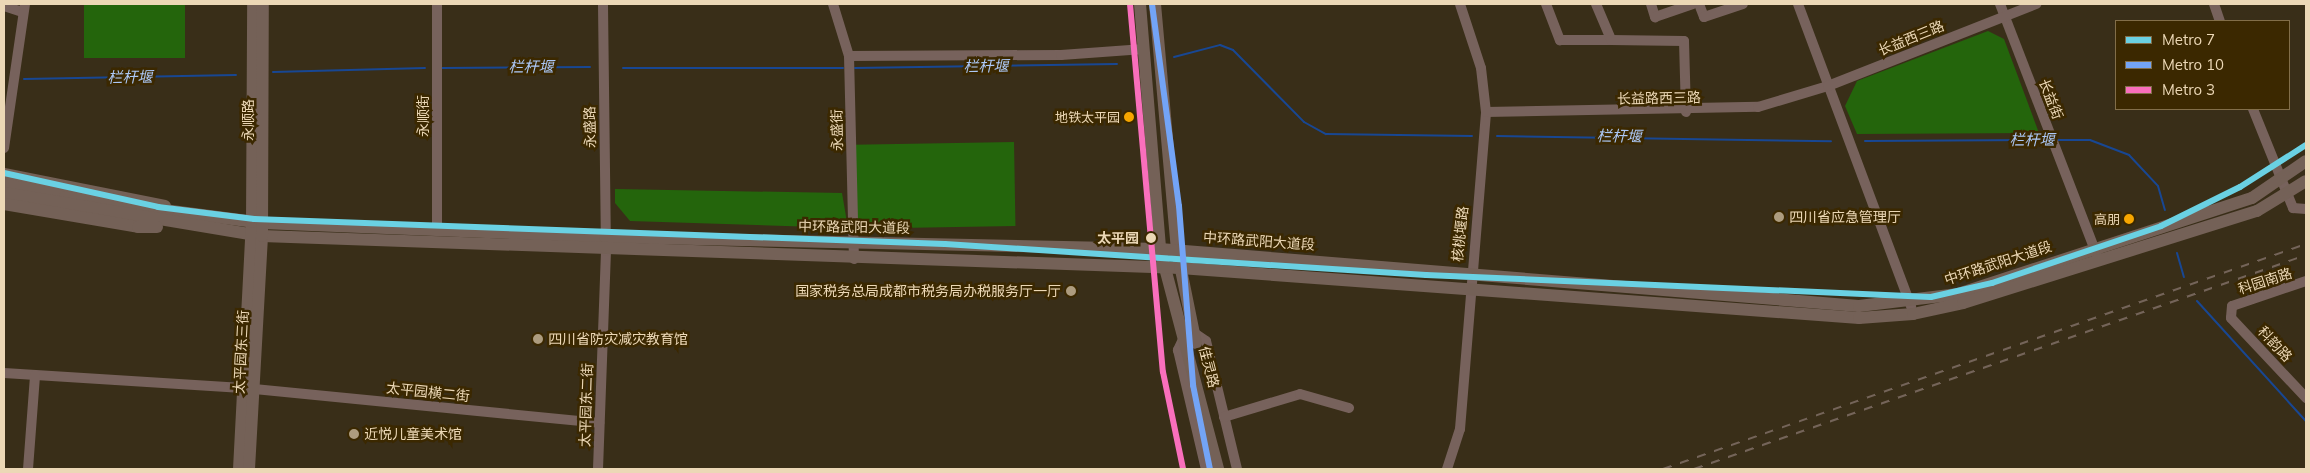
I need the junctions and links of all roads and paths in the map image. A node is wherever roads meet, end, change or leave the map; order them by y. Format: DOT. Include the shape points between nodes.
graph roads {
  1 [pos="253,4"];
  2 [pos="263,4"];
  3 [pos="437,4"];
  4 [pos="603,4"];
  5 [pos="833,4"];
  6 [pos="1140,4"];
  7 [pos="1154,4"];
  8 [pos="1460,4"];
  9 [pos="1546,4"];
  10 [pos="1596,4"];
  11 [pos="1651,4"];
  12 [pos="1693,4"];
  13 [pos="1699,4"];
  14 [pos="1743,4"];
  15 [pos="1798,4"];
  16 [pos="2000,4"];
  17 [pos="2036,4"];
  18 [pos="2214,4"];
  19 [pos="4,6"];
  20 [pos="24,8"];
  21 [pos="2004,16"];
  22 [pos="2220,20"];
  23 [pos="1611,40"];
  24 [pos="1144,50"];
  25 [pos="849,56"];
  26 [pos="1828,86"];
  27 [pos="2252,110"];
  28 [pos="1486,112"];
  29 [pos="1686,112"];
  30 [pos="4,148"];
  31 [pos="2306,161"];
  32 [pos="4,174"];
  33 [pos="2283,180"];
  34 [pos="2306,181"];
  35 [pos="4,184"];
  36 [pos="4,193"];
  37 [pos="2289,195"];
  38 [pos="4,204"];
  39 [pos="2306,209"];
  40 [pos="142,214"];
  41 [pos="188,220"];
  42 [pos="257,229"];
  43 [pos="437,229"];
  44 [pos="605,237"];
  45 [pos="853,242"];
  46 [pos="1160,248"];
  47 [pos="2094,248"];
  48 [pos="1176,250"];
  49 [pos="606,251"];
  50 [pos="854,259"];
  51 [pos="2099,260"];
  52 [pos="1163,268"];
  53 [pos="1180,268"];
  54 [pos="1470,272"];
  55 [pos="2306,281"];
  56 [pos="1469,287"];
  57 [pos="1910,301"];
  58 [pos="2232,306"];
  59 [pos="1913,314"];
  60 [pos="1189,333"];
  61 [pos="1198,367"];
  62 [pos="4,374"];
  63 [pos="35,376"];
  64 [pos="248,389"];
  65 [pos="2306,398"];
  66 [pos="1348,408"];
  67 [pos="1224,417"];
  68 [pos="599,423"];
  69 [pos="28,469"];
  70 [pos="239,469"];
  71 [pos="250,469"];
  72 [pos="598,469"];
  73 [pos="1206,469"];
  74 [pos="1218,469"];
  75 [pos="1227,469"];
  76 [pos="1237,469"];
  77 [pos="1447,469"];
  1 -- 42 [label="main road"];
  2 -- 42 [label="main road, 永顺路"];
  3 -- 43 [label="street, 永顺街"];
  4 -- 44 [label="street, 永盛路"];
  5 -- 25 [label="street, 永盛街"];
  6 -- 24 [label="main road, 佳灵路"];
  7 -- 48 [label="main road, 佳灵路"];
  8 -- 28 [label="street, 核桃堰路" via="1481,68"];
  9 -- 23 [label="street" via="1560,40"];
  10 -- 23 [label="street"];
  11 -- 12 [label="street" via="1656,17"];
  13 -- 14 [label="street" via="1704,18"];
  15 -- 26 [label="street"];
  16 -- 21 [label="street, 长益街"];
  17 -- 21 [label="street, 长益西三路"];
  18 -- 22 [label="street"];
  19 -- 20 [label="street"];
  20 -- 30 [label="street"];
  21 -- 26 [label="street, 长益西三路"];
  21 -- 47 [label="street, 长益街"];
  23 -- 29 [label="street" via="1684,41"];
  24 -- 25 [label="street" via="1061,55"];
  24 -- 46 [label="main road, 佳灵路"];
  25 -- 45 [label="street, 永盛街"];
  26 -- 29 [label="street, 长益路西三路" via="1758,108"];
  26 -- 57 [label="street"];
  27 -- 33 [label="street"];
  28 -- 29 [label="street, 长益路西三路"];
  28 -- 54 [label="street, 核桃堰路"];
  31 -- 33 [label="main road, 中环路武阳大道段"];
  32 -- 41 [label="main road" via="145,200"];
  33 -- 37 [label="street"];
  33 -- 47 [label="main road, 中环路武阳大道段" via="2252,198"];
  34 -- 37 [label="main road, 中环路武阳大道段"];
  35 -- 40 [label="main road, 中环路武阳大道段"];
  36 -- 40 [label="main road, 中环路武阳大道段"];
  37 -- 39 [label="street" via="2293,208"];
  37 -- 51 [label="main road, 中环路武阳大道段" via="2257,211"];
  38 -- 41 [label="main road" via="138,228"];
  40 -- 41 [label="main road, 中环路武阳大道段"];
  41 -- 42 [label="main road, 中环路武阳大道段"];
  42 -- 43 [label="main road, 中环路武阳大道段"];
  42 -- 49 [label="main road, 中环路武阳大道段"];
  42 -- 64 [label="main road, 太平园东三街"];
  43 -- 44 [label="main road, 中环路武阳大道段"];
  44 -- 45 [label="main road, 中环路武阳大道段"];
  44 -- 49 [label="street, 永盛路"];
  45 -- 46 [label="main road, 中环路武阳大道段"];
  45 -- 50 [label="street, 永盛街"];
  46 -- 48 [label="main road, 中环路武阳大道段"];
  46 -- 52 [label="main road, 佳灵路"];
  47 -- 51 [label="street, 长益街"];
  47 -- 57 [label="main road, 中环路武阳大道段" via="1958,294"];
  48 -- 53 [label="main road, 佳灵路"];
  48 -- 54 [label="main road, 中环路武阳大道段"];
  49 -- 50 [label="main road, 中环路武阳大道段"];
  49 -- 68 [label="street, 太平园东二街"];
  50 -- 52 [label="main road, 中环路武阳大道段"];
  51 -- 59 [label="main road, 中环路武阳大道段"];
  52 -- 53 [label="main road, 中环路武阳大道段"];
  52 -- 60 [label="main road, 佳灵路"];
  53 -- 56 [label="main road, 中环路武阳大道段"];
  53 -- 60 [label="main road, 佳灵路"];
  54 -- 56 [label="street, 核桃堰路"];
  54 -- 57 [label="main road, 中环路武阳大道段" via="1859,306"];
  55 -- 58 [label="street, 科园南路"];
  56 -- 59 [label="main road, 中环路武阳大道段" via="1859,318"];
  56 -- 77 [label="street, 核桃堰路" via="1460,429"];
  57 -- 59 [label="street"];
  58 -- 65 [label="street, 科韵路" via="2231,318"];
  60 -- 61 [label="main road, 佳灵路"];
  60 -- 67 [label="street" via="1206,341"];
  60 -- 73 [label="street" via="1178,350"];
  61 -- 74 [label="main road, 佳灵路"];
  61 -- 75 [label="main road, 佳灵路"];
  62 -- 63 [label="street, 太平园横二街"];
  63 -- 64 [label="street, 太平园横二街"];
  63 -- 69 [label="street"];
  64 -- 68 [label="street, 太平园横二街"];
  64 -- 70 [label="main road"];
  64 -- 71 [label="main road, 太平园东三街"];
  66 -- 67 [label="street" via="1300,394"];
  67 -- 76 [label="street"];
  68 -- 72 [label="street, 太平园东二街"];
}
